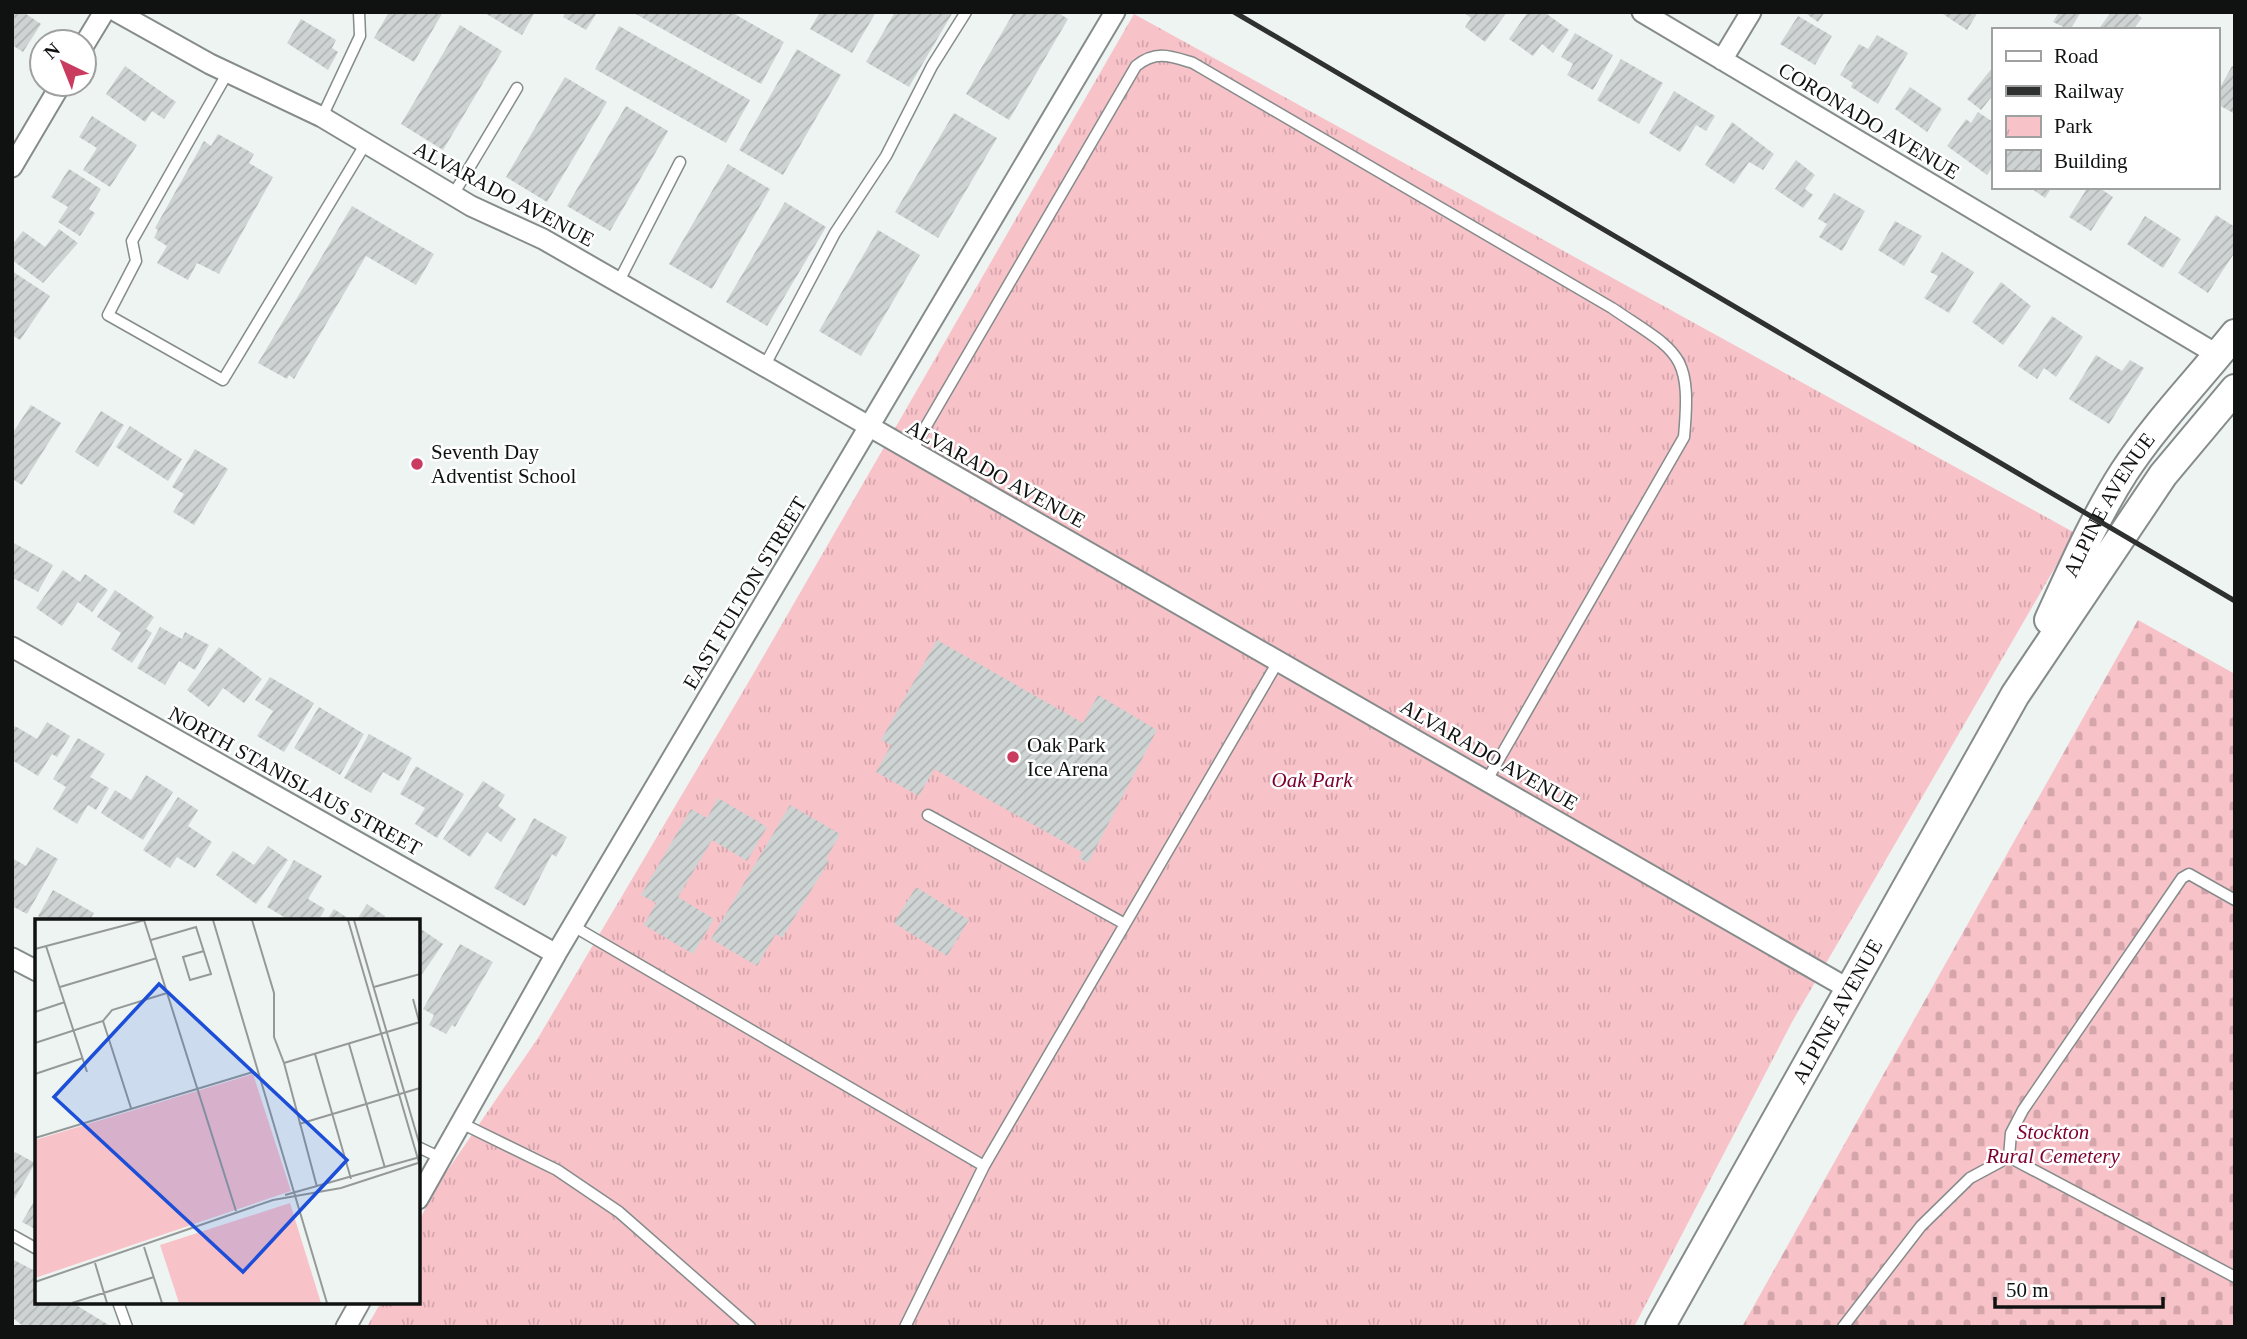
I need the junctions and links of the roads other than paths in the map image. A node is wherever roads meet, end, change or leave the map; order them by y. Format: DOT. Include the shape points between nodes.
graph roads {
  1 [pos="104,12"];
  2 [pos="117,12"];
  3 [pos="359,12"];
  4 [pos="966,12"];
  5 [pos="1115,12"];
  6 [pos="1642,12"];
  7 [pos="1751,12"];
  8 [pos="95,28"];
  9 [pos="1722,60"];
  10 [pos="228,72"];
  11 [pos="517,88"];
  12 [pos="53,98"];
  13 [pos="322,117"];
  14 [pos="366,144"];
  15 [pos="680,162"];
  16 [pos="12,167"];
  17 [pos="453,195"];
  18 [pos="618,283"];
  19 [pos="2226,344"];
  20 [pos="764,366"];
  21 [pos="2235,389"];
  22 [pos="869,429"];
  23 [pos="911,452"];
  24 [pos="12,647"];
  25 [pos="1279,660"];
  26 [pos="2015,695"];
  27 [pos="1487,780"];
  28 [pos="928,815"];
  29 [pos="2235,900"];
  30 [pos="1125,924"];
  31 [pos="573,926"];
  32 [pos="556,954"];
  33 [pos="12,958"];
  34 [pos="35,970"];
  35 [pos="1847,988"];
  36 [pos="461,1123"];
  37 [pos="420,1148"];
  38 [pos="2009,1157"];
  39 [pos="441,1158"];
  40 [pos="984,1166"];
  41 [pos="420,1195"];
  42 [pos="12,1235"];
  43 [pos="35,1248"];
  44 [pos="2235,1277"];
  45 [pos="119,1304"];
  46 [pos="127,1327"];
  47 [pos="750,1327"];
  48 [pos="905,1327"];
  49 [pos="1660,1327"];
  50 [pos="1843,1327"];
  1 -- 8 [label="street"];
  2 -- 10 [label="street, ALVARADO AVENUE"];
  3 -- 13 [label="lane" via="360,36"];
  4 -- 20 [label="lane" via="886,156 835,233"];
  5 -- 22 [label="street, EAST FULTON STREET"];
  6 -- 9 [label="street, CORONADO AVENUE"];
  7 -- 9 [label="street"];
  9 -- 19 [label="street, CORONADO AVENUE"];
  10 -- 13 [label="street, ALVARADO AVENUE"];
  10 -- 14 [label="lane" via="132,241 136,261 108,315 223,380"];
  11 -- 17 [label="lane"];
  12 -- 16 [label="street"];
  13 -- 14 [label="street, ALVARADO AVENUE"];
  14 -- 17 [label="street, ALVARADO AVENUE"];
  15 -- 18 [label="lane"];
  17 -- 18 [label="street, ALVARADO AVENUE" via="543,239"];
  18 -- 20 [label="street, ALVARADO AVENUE"];
  19 -- 26 [label="street, ALPINE AVENUE" via="2148,438 2095,519"];
  20 -- 22 [label="street, ALVARADO AVENUE"];
  21 -- 26 [label="street, ALPINE AVENUE" via="2163,475"];
  22 -- 23 [label="street, ALVARADO AVENUE"];
  22 -- 31 [label="street, EAST FULTON STREET"];
  23 -- 25 [label="street, ALVARADO AVENUE"];
  23 -- 27 [label="lane" via="1128,77 1148,57 1163,54 1193,63 1612,309 1674,350 1684,372 1688,398 1684,437"];
  24 -- 32 [label="street, NORTH STANISLAUS STREET"];
  25 -- 27 [label="street, ALVARADO AVENUE"];
  25 -- 30 [label="lane"];
  26 -- 35 [label="street, ALPINE AVENUE"];
  27 -- 35 [label="street, ALVARADO AVENUE"];
  28 -- 30 [label="lane"];
  29 -- 38 [label="lane" via="2189,874 2182,878 2023,1110 2011,1133"];
  30 -- 40 [label="lane"];
  31 -- 32 [label="street, EAST FULTON STREET"];
  31 -- 40 [label="lane"];
  32 -- 36 [label="street, EAST FULTON STREET"];
  33 -- 34 [label="street"];
  35 -- 49 [label="street, ALPINE AVENUE"];
  36 -- 39 [label="street, EAST FULTON STREET"];
  36 -- 47 [label="lane" via="556,1170 619,1212"];
  37 -- 39 [label="lane"];
  38 -- 44 [label="lane"];
  38 -- 50 [label="lane" via="1970,1178 1921,1226"];
  39 -- 41 [label="street, EAST FULTON STREET"];
  40 -- 48 [label="lane"];
  42 -- 43 [label="lane"];
  45 -- 46 [label="lane"];
}
